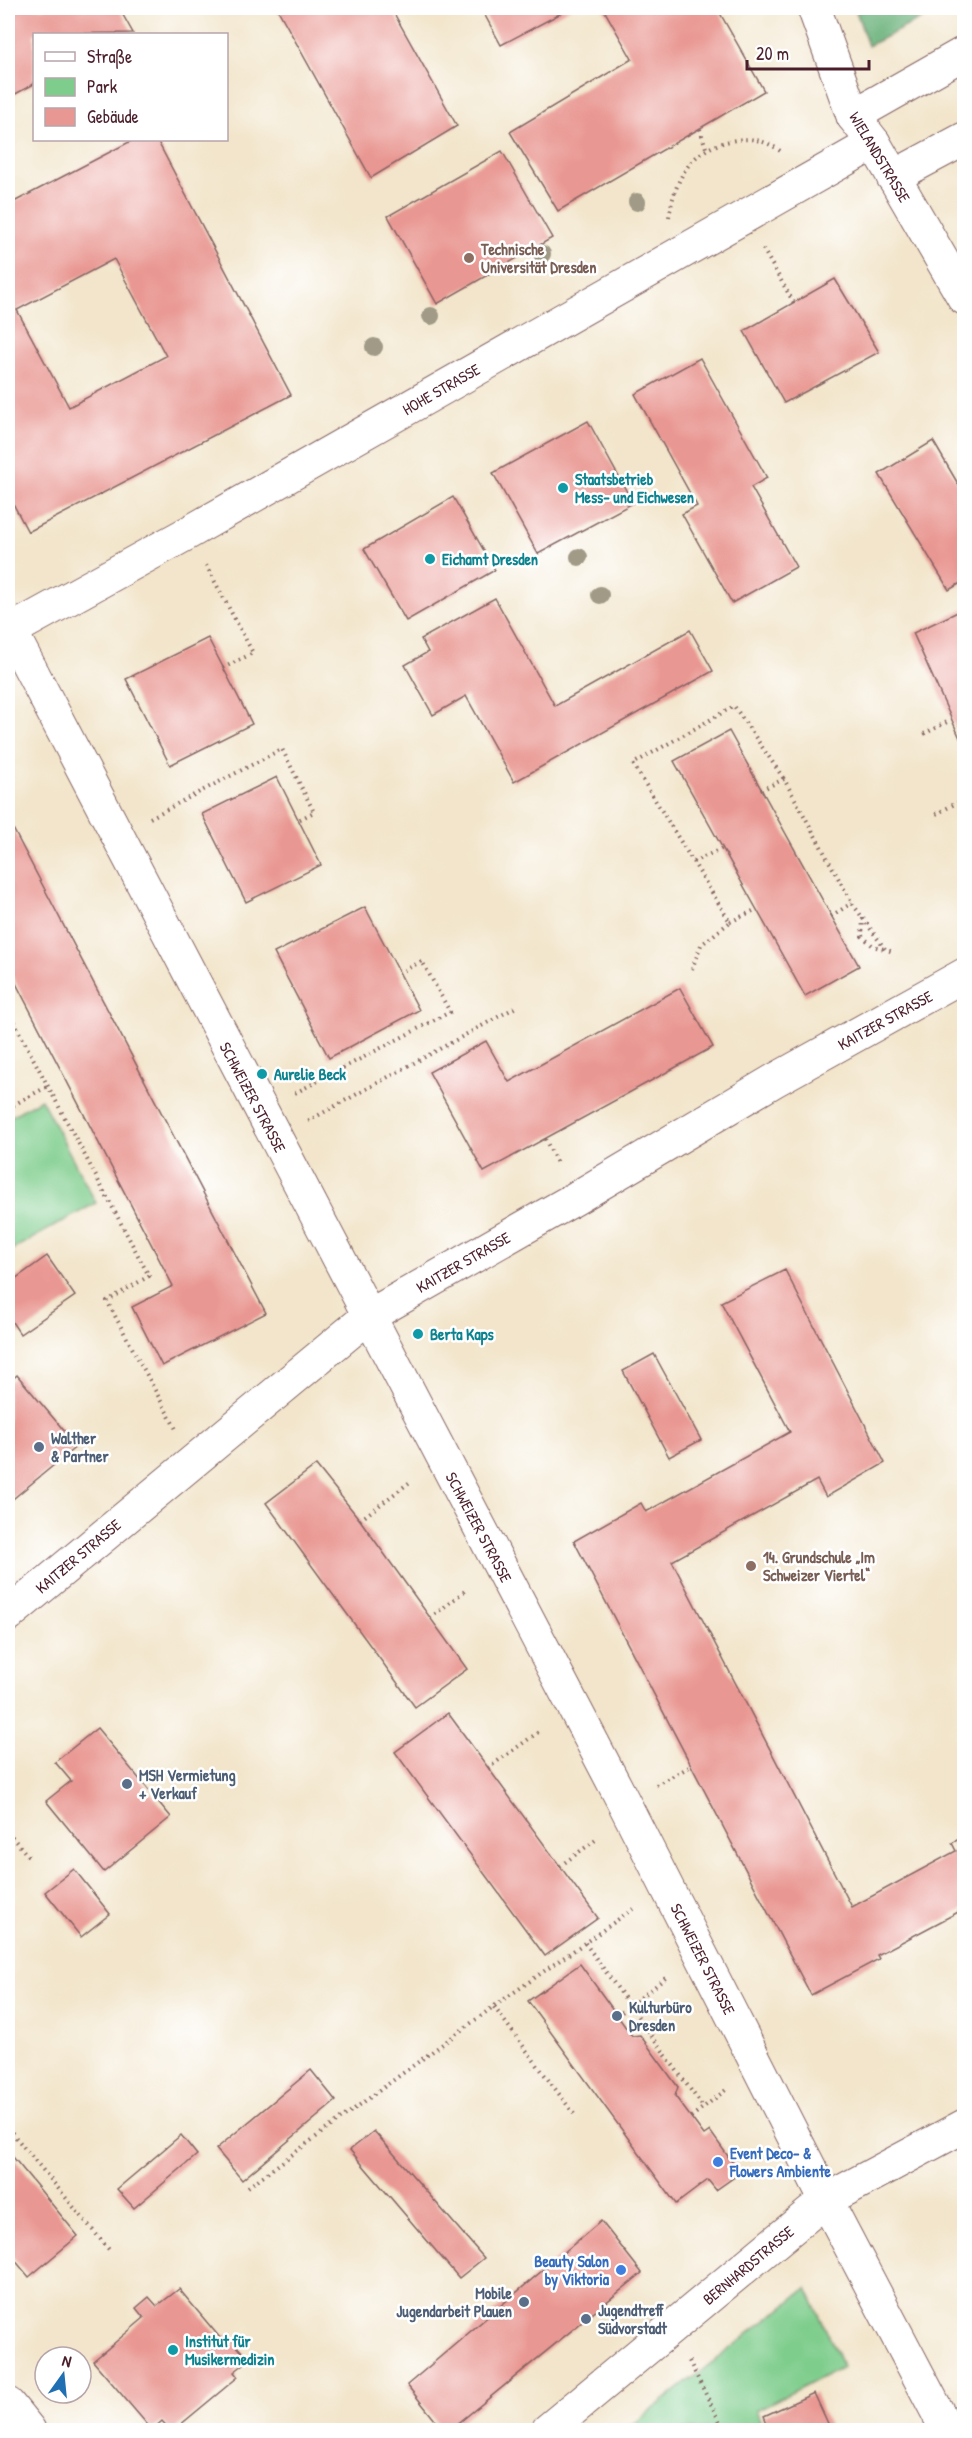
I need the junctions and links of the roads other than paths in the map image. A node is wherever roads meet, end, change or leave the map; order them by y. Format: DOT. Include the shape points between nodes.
graph roads {
  1 [pos="814,8"];
  2 [pos="964,53"];
  3 [pos="853,116"];
  4 [pos="964,139"];
  5 [pos="874,143"];
  6 [pos="893,177"];
  7 [pos="964,298"];
  8 [pos="8,630"];
  9 [pos="964,975"];
  10 [pos="369,1316"];
  11 [pos="8,1615"];
  12 [pos="964,2126"];
  13 [pos="826,2200"];
  14 [pos="8,2404"];
  15 [pos="29,2430"];
  16 [pos="548,2430"];
  17 [pos="947,2430"];
  1 -- 3 [label="street, WIELANDSTRASSE"];
  2 -- 3 [label="street"];
  3 -- 5 [label="street, WIELANDSTRASSE"];
  4 -- 6 [label="street"];
  5 -- 6 [label="street, WIELANDSTRASSE"];
  5 -- 8 [label="street, HOHE STRASSE" via="188,533"];
  6 -- 7 [label="street, WIELANDSTRASSE"];
  8 -- 10 [label="street, SCHWEIZER STRASSE"];
  9 -- 10 [label="street, KAITZER STRASSE"];
  10 -- 11 [label="street, KAITZER STRASSE"];
  10 -- 13 [label="street, SCHWEIZER STRASSE"];
  12 -- 13 [label="street, BERNHARDSTRASSE"];
  13 -- 16 [label="street, BERNHARDSTRASSE"];
  13 -- 17 [label="street, SCHWEIZER STRASSE"];
  14 -- 15 [label="street"];
}
